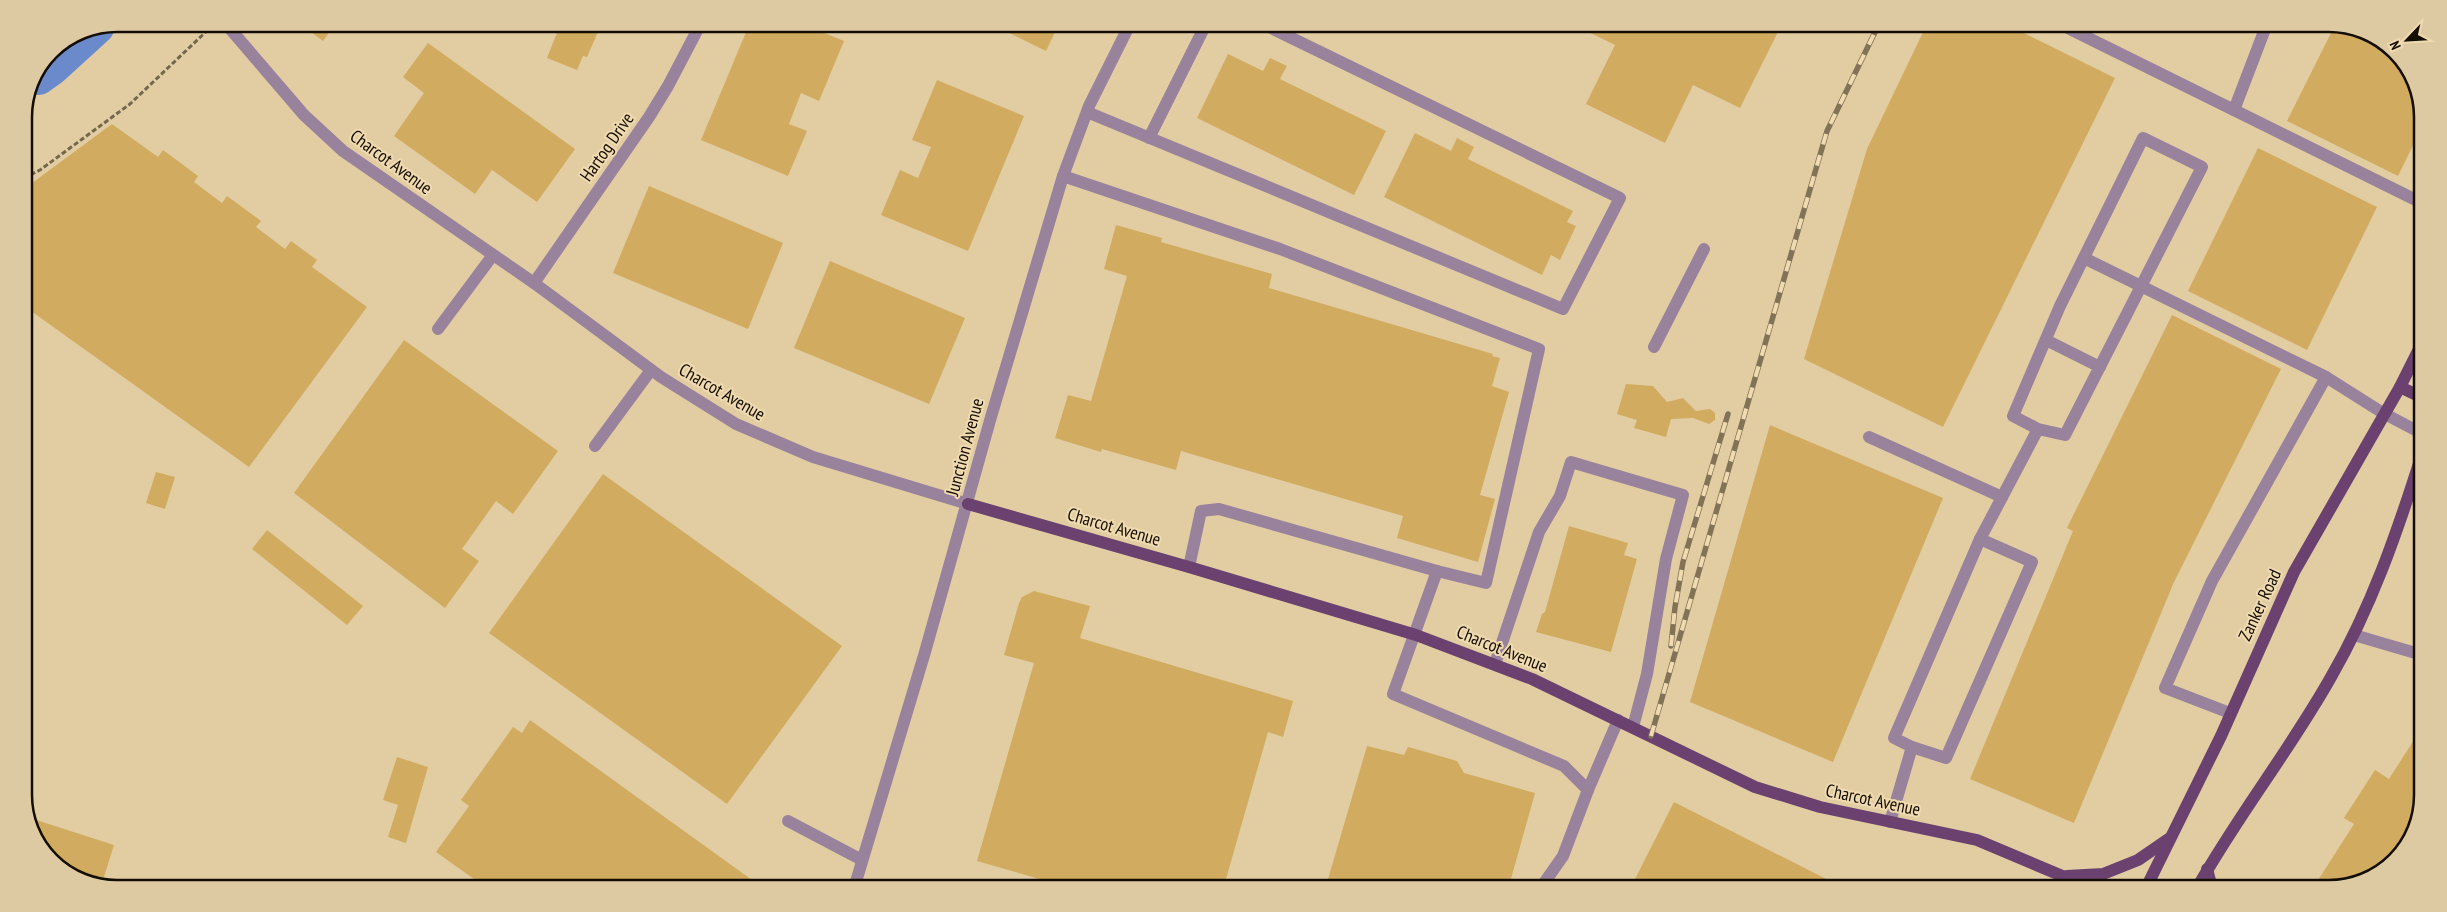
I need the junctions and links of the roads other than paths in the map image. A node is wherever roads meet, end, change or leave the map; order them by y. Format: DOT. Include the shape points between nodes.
graph roads {
  1 [pos="233,32"];
  2 [pos="696,32"];
  3 [pos="1126,32"];
  4 [pos="1202,32"];
  5 [pos="1279,32"];
  6 [pos="2076,32"];
  7 [pos="2264,32"];
  8 [pos="2234,110"];
  9 [pos="1087,112"];
  10 [pos="1149,138"];
  11 [pos="1063,176"];
  12 [pos="2414,197"];
  13 [pos="1704,249"];
  14 [pos="493,255"];
  15 [pos="2084,258"];
  16 [pos="534,283"];
  17 [pos="2142,287"];
  18 [pos="438,329"];
  19 [pos="2046,340"];
  20 [pos="1654,347"];
  21 [pos="2414,360"];
  22 [pos="2100,367"];
  23 [pos="651,370"];
  24 [pos="2326,377"];
  25 [pos="2400,387"];
  26 [pos="2414,394"];
  27 [pos="2384,414"];
  28 [pos="2038,429"];
  29 [pos="2414,429"];
  30 [pos="1869,437"];
  31 [pos="595,446"];
  32 [pos="2414,478"];
  33 [pos="2002,497"];
  34 [pos="968,504"];
  35 [pos="1980,539"];
  36 [pos="1189,567"];
  37 [pos="1436,571"];
  38 [pos="1416,635"];
  39 [pos="2354,635"];
  40 [pos="2414,653"];
  41 [pos="1495,664"];
  42 [pos="2230,713"];
  43 [pos="1618,720"];
  44 [pos="1633,727"];
  45 [pos="1912,747"];
  46 [pos="1588,790"];
  47 [pos="788,822"];
  48 [pos="1890,822"];
  49 [pos="2171,837"];
  50 [pos="862,860"];
  51 [pos="2208,870"];
  52 [pos="2065,876"];
  53 [pos="856,880"];
  54 [pos="1546,880"];
  55 [pos="2068,880"];
  56 [pos="2074,880"];
  57 [pos="2150,880"];
  58 [pos="2202,880"];
  59 [pos="2210,880"];
  1 -- 14 [label="street, Charcot Avenue" via="304,116 343,151"];
  2 -- 16 [label="street, Hartog Drive" via="649,117"];
  3 -- 9 [label="street, Junction Avenue"];
  4 -- 10 [label="street"];
  5 -- 10 [label="street" via="1620,198 1563,309"];
  6 -- 8 [label="street"];
  7 -- 8 [label="street"];
  8 -- 12 [label="street"];
  9 -- 10 [label="street"];
  9 -- 11 [label="street, Junction Avenue"];
  11 -- 34 [label="street, Junction Avenue"];
  11 -- 37 [label="street" via="1280,249 1539,348 1486,583"];
  13 -- 20 [label="street"];
  14 -- 16 [label="street, Charcot Avenue"];
  14 -- 18 [label="street"];
  15 -- 17 [label="street"];
  15 -- 17 [label="street" via="2143,138 2202,168"];
  15 -- 19 [label="street"];
  16 -- 23 [label="street, Charcot Avenue"];
  17 -- 22 [label="street"];
  17 -- 24 [label="street"];
  19 -- 22 [label="street"];
  19 -- 28 [label="street" via="2013,416"];
  21 -- 25 [label="main road, Zanker Road"];
  22 -- 28 [label="street" via="2064,435"];
  23 -- 31 [label="street"];
  23 -- 34 [label="street, Charcot Avenue" via="736,424 813,457"];
  24 -- 27 [label="street"];
  24 -- 42 [label="street" via="2212,581 2165,688"];
  25 -- 26 [label="main road"];
  25 -- 27 [label="main road, Zanker Road"];
  27 -- 29 [label="street"];
  27 -- 42 [label="main road, Zanker Road" via="2294,572"];
  28 -- 33 [label="street"];
  30 -- 33 [label="street"];
  32 -- 39 [label="main road" via="2383,570"];
  33 -- 35 [label="street"];
  34 -- 36 [label="main road, Charcot Avenue"];
  34 -- 50 [label="street, Junction Avenue"];
  35 -- 45 [label="street" via="1894,738"];
  35 -- 45 [label="street" via="2032,562 1946,758"];
  36 -- 37 [label="street" via="1201,511 1219,509"];
  36 -- 38 [label="main road, Charcot Avenue"];
  37 -- 38 [label="street"];
  38 -- 41 [label="main road, Charcot Avenue"];
  38 -- 46 [label="street" via="1393,694 1564,766"];
  39 -- 40 [label="street"];
  39 -- 51 [label="main road" via="2331,678"];
  41 -- 43 [label="main road, Charcot Avenue"];
  41 -- 44 [label="street" via="1539,532 1560,496 1571,462 1683,495 1666,559 1647,674"];
  42 -- 49 [label="main road, Zanker Road"];
  43 -- 44 [label="main road, Charcot Avenue"];
  43 -- 46 [label="street"];
  44 -- 48 [label="main road, Charcot Avenue" via="1755,787 1820,807"];
  45 -- 48 [label="street"];
  46 -- 54 [label="street" via="1563,856"];
  47 -- 50 [label="street"];
  48 -- 52 [label="main road, Charcot Avenue" via="1977,840"];
  49 -- 52 [label="main road" via="2138,860 2103,874"];
  49 -- 57 [label="main road, Zanker Road"];
  50 -- 53 [label="street, Junction Avenue"];
  51 -- 58 [label="main road"];
  51 -- 59 [label="main road"];
  52 -- 55 [label="main road"];
  52 -- 56 [label="main road, Charcot Avenue"];
}
